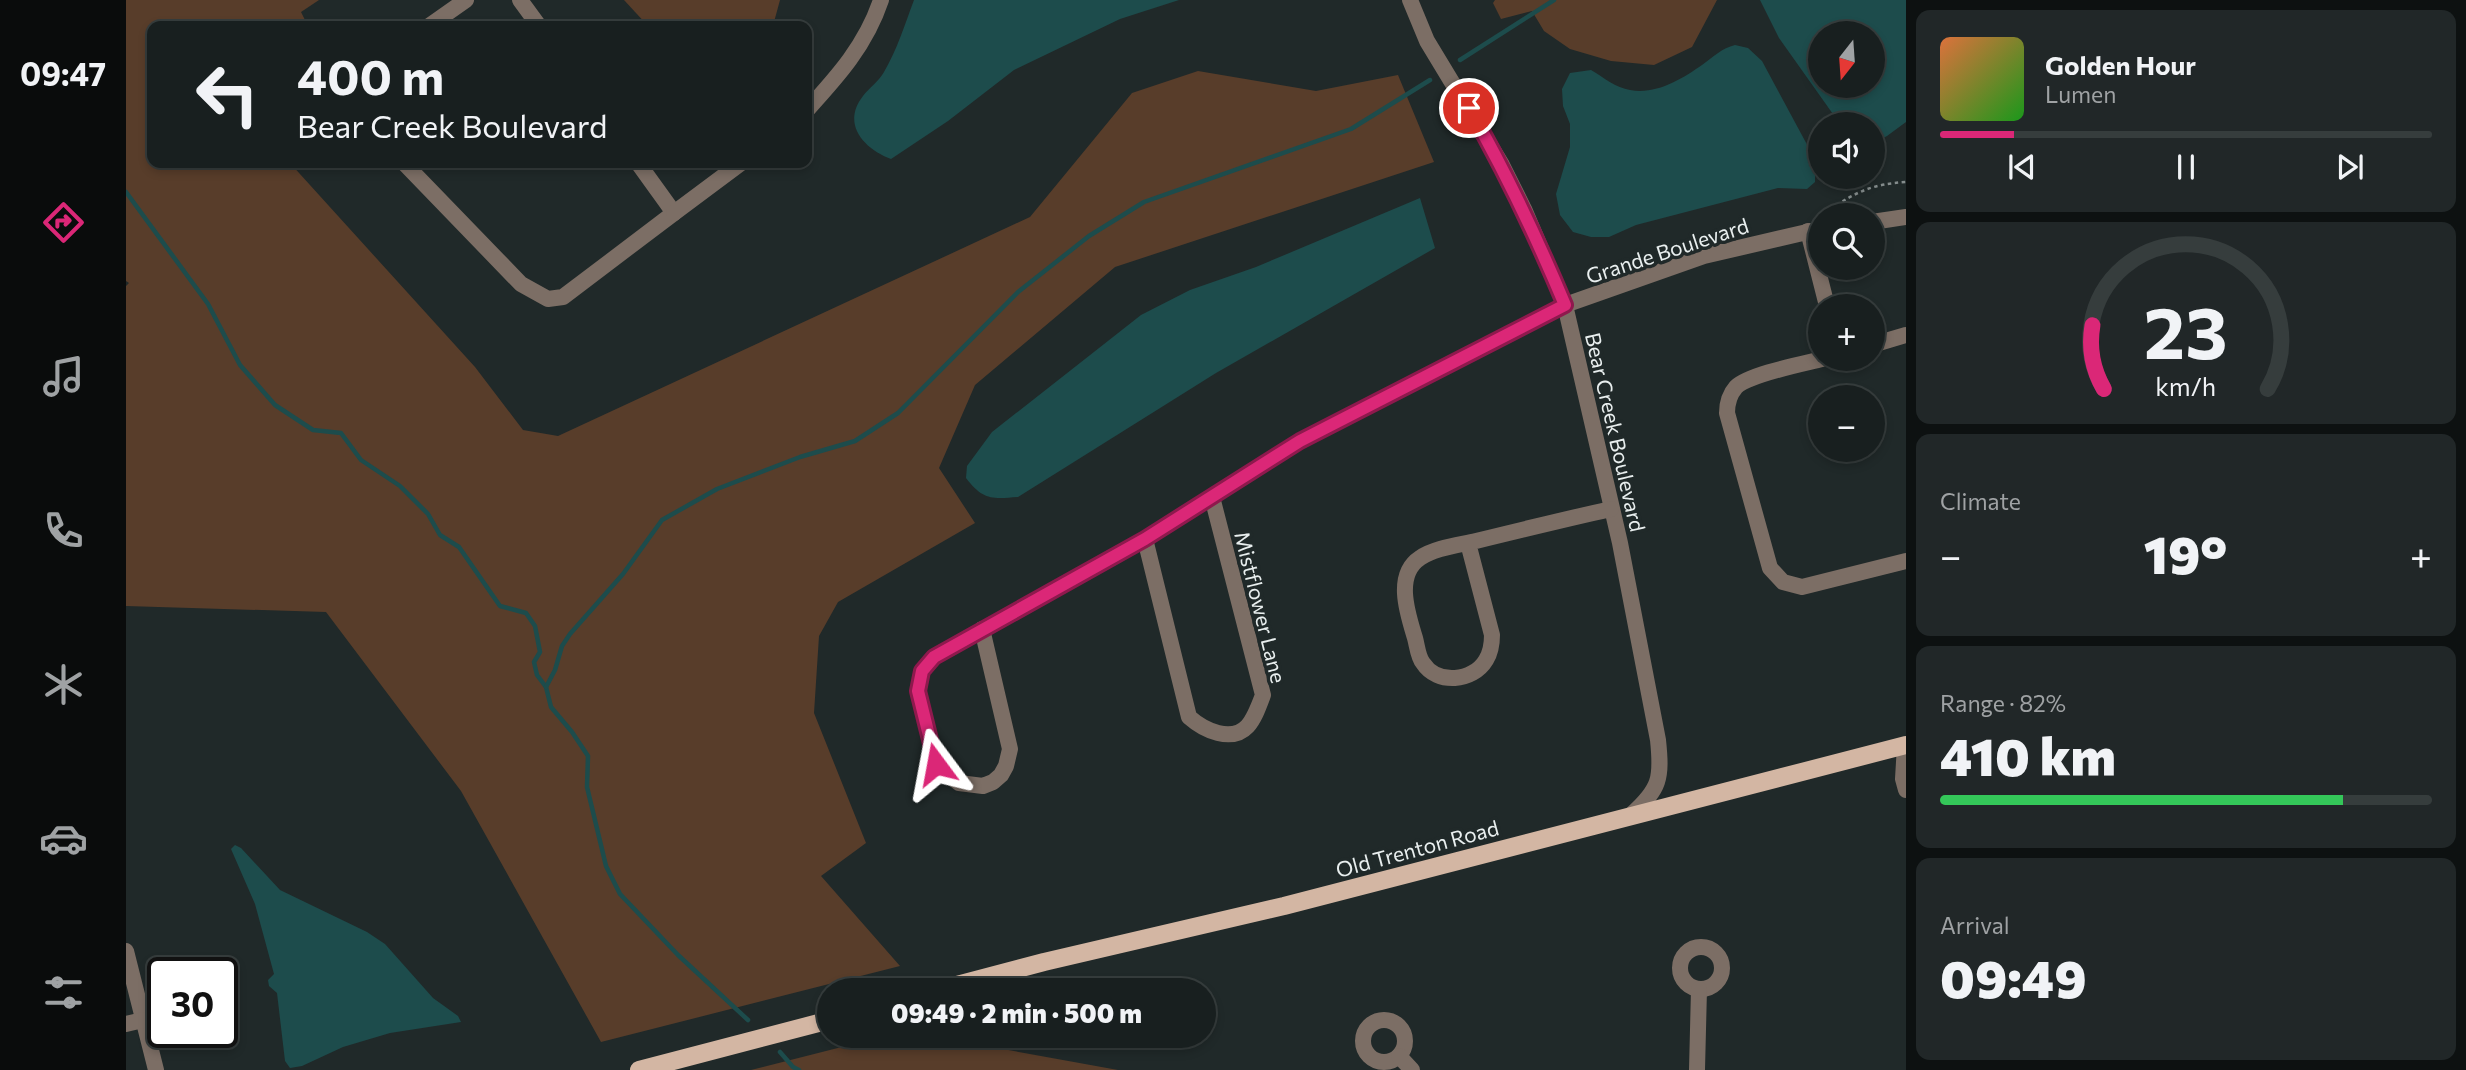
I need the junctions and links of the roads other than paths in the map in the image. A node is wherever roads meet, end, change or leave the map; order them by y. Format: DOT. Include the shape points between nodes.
graph roads {
  1 [pos="466,0"];
  2 [pos="520,0"];
  3 [pos="881,0"];
  4 [pos="1410,0"];
  5 [pos="436,21"];
  6 [pos="535,21"];
  7 [pos="812,104"];
  8 [pos="409,168"];
  9 [pos="642,168"];
  10 [pos="734,168"];
  11 [pos="674,213"];
  12 [pos="1906,217"];
  13 [pos="1885,220"];
  14 [pos="1808,231"];
  15 [pos="1565,305"];
  16 [pos="1906,335"];
  17 [pos="1885,341"];
  18 [pos="1808,363"];
  19 [pos="1212,496"];
  20 [pos="1611,509"];
  21 [pos="1145,539"];
  22 [pos="1468,543"];
  23 [pos="1906,561"];
  24 [pos="982,629"];
  25 [pos="1906,746"];
  26 [pos="1906,790"];
  27 [pos="1632,814"];
  28 [pos="126,951"];
  29 [pos="983,978"];
  30 [pos="1699,989"];
  31 [pos="143,1020"];
  32 [pos="817,1023"];
  33 [pos="126,1024"];
  34 [pos="1399,1056"];
  35 [pos="156,1070"];
  36 [pos="639,1070"];
  37 [pos="1412,1070"];
  38 [pos="1697,1070"];
  1 -- 5 [label="street"];
  2 -- 6 [label="street"];
  3 -- 7 [label="street" via="845,68"];
  4 -- 15 [label="street, Bear Creek Boulevard" via="1427,41 1513,187"];
  8 -- 11 [label="street" via="521,284 548,299 563,298"];
  9 -- 11 [label="street"];
  10 -- 11 [label="street"];
  12 -- 13 [label="street"];
  14 -- 15 [label="street, Grande Boulevard" via="1704,257"];
  15 -- 19 [label="street, Grande Boulevard" via="1300,441"];
  15 -- 20 [label="street, Bear Creek Boulevard"];
  16 -- 17 [label="street"];
  18 -- 23 [label="street" via="1747,380 1731,393 1727,403 1770,568 1783,583 1802,587"];
  19 -- 21 [label="street, Grande Boulevard"];
  19 -- 21 [label="street, Mistflower Lane" via="1263,695 1242,732 1212,731 1189,717"];
  20 -- 22 [label="street"];
  20 -- 27 [label="street, Bear Creek Boulevard" via="1661,768 1655,789"];
  21 -- 24 [label="street, Grande Boulevard"];
  22 -- 22 [label="street" via="1418,559 1408,577 1405,605 1422,662 1443,678 1476,671 1492,649"];
  24 -- 24 [label="street, Grande Boulevard" via="934,657 918,683 936,764 968,786 993,782 1006,766 1010,749"];
  25 -- 26 [label="street"];
  25 -- 27 [label="main road, Old Trenton Road"];
  27 -- 29 [label="main road, Old Trenton Road" via="1284,906"];
  28 -- 31 [label="street"];
  30 -- 38 [label="street"];
  31 -- 33 [label="street"];
  31 -- 35 [label="street"];
  32 -- 36 [label="main road"];
  34 -- 37 [label="street"];
}
